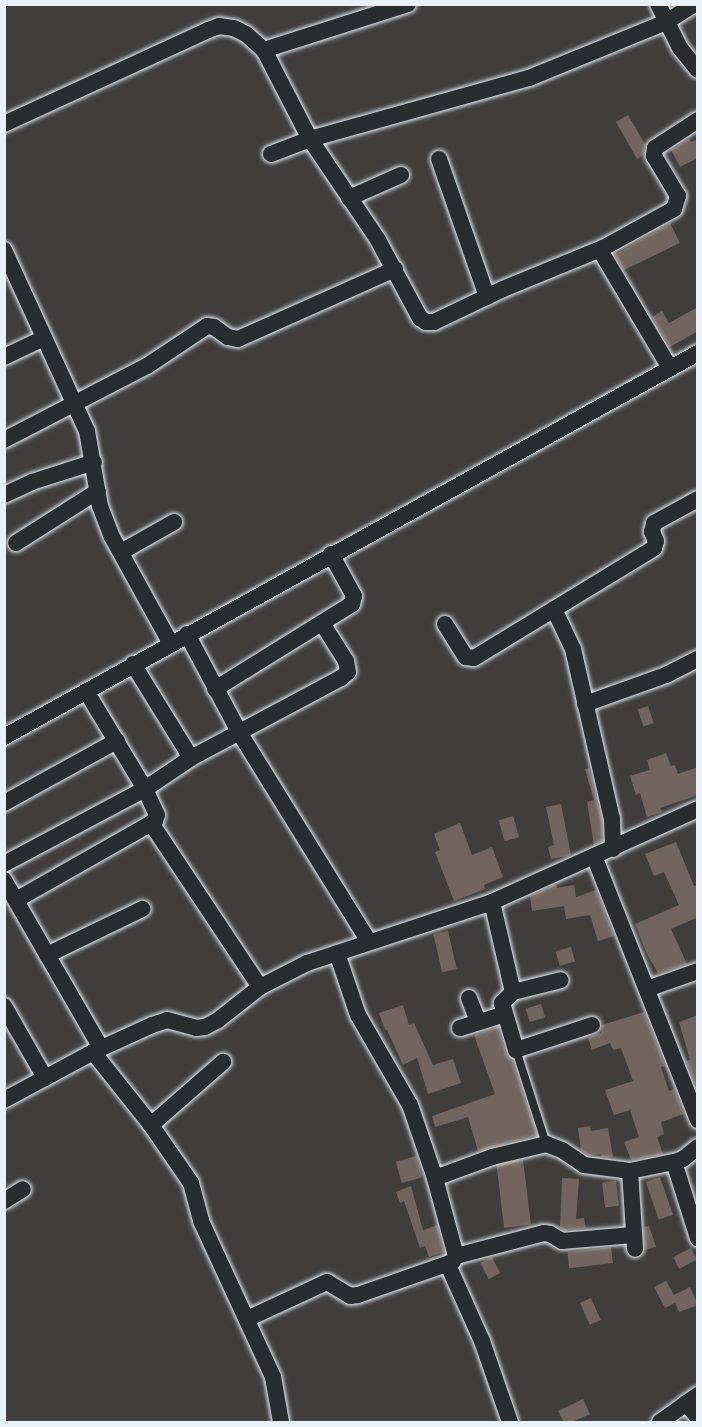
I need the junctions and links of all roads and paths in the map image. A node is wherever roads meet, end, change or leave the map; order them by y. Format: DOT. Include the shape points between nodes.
graph roads {
  1 [pos="408,4"];
  2 [pos="658,4"];
  3 [pos="695,4"];
  4 [pos="363,11"];
  5 [pos="666,22"];
  6 [pos="264,50"];
  7 [pos="698,70"];
  8 [pos="698,120"];
  9 [pos="4,123"];
  10 [pos="310,139"];
  11 [pos="271,154"];
  12 [pos="439,159"];
  13 [pos="401,175"];
  14 [pos="349,198"];
  15 [pos="603,248"];
  16 [pos="4,250"];
  17 [pos="395,269"];
  18 [pos="487,297"];
  19 [pos="44,338"];
  20 [pos="698,353"];
  21 [pos="4,357"];
  22 [pos="670,368"];
  23 [pos="75,403"];
  24 [pos="4,440"];
  25 [pos="94,462"];
  26 [pos="98,491"];
  27 [pos="4,495"];
  28 [pos="698,499"];
  29 [pos="174,522"];
  30 [pos="16,543"];
  31 [pos="121,552"];
  32 [pos="331,554"];
  33 [pos="554,609"];
  34 [pos="322,623"];
  35 [pos="446,624"];
  36 [pos="187,634"];
  37 [pos="171,644"];
  38 [pos="698,659"];
  39 [pos="133,664"];
  40 [pos="215,689"];
  41 [pos="86,691"];
  42 [pos="585,704"];
  43 [pos="239,732"];
  44 [pos="4,737"];
  45 [pos="117,741"];
  46 [pos="190,758"];
  47 [pos="145,789"];
  48 [pos="4,803"];
  49 [pos="698,809"];
  50 [pos="151,823"];
  51 [pos="613,849"];
  52 [pos="594,856"];
  53 [pos="4,864"];
  54 [pos="4,880"];
  55 [pos="16,900"];
  56 [pos="492,902"];
  57 [pos="142,909"];
  58 [pos="369,942"];
  59 [pos="337,953"];
  60 [pos="47,955"];
  61 [pos="698,971"];
  62 [pos="561,980"];
  63 [pos="260,987"];
  64 [pos="647,989"];
  65 [pos="513,992"];
  66 [pos="469,998"];
  67 [pos="4,1006"];
  68 [pos="505,1014"];
  69 [pos="478,1022"];
  70 [pos="592,1025"];
  71 [pos="460,1028"];
  72 [pos="97,1050"];
  73 [pos="516,1050"];
  74 [pos="223,1062"];
  75 [pos="45,1078"];
  76 [pos="4,1100"];
  77 [pos="698,1120"];
  78 [pos="151,1125"];
  79 [pos="546,1144"];
  80 [pos="698,1147"];
  81 [pos="674,1162"];
  82 [pos="630,1171"];
  83 [pos="435,1178"];
  84 [pos="23,1189"];
  85 [pos="4,1201"];
  86 [pos="698,1238"];
  87 [pos="452,1261"];
  88 [pos="247,1319"];
  89 [pos="692,1399"];
  90 [pos="698,1419"];
  91 [pos="281,1422"];
  92 [pos="510,1422"];
  93 [pos="660,1422"];
  1 -- 4 [label="street"];
  2 -- 5 [label="street"];
  3 -- 5 [label="street"];
  4 -- 6 [label="street"];
  5 -- 7 [label="street"];
  5 -- 10 [label="street" via="529,78"];
  6 -- 9 [label="street" via="246,34 219,26"];
  6 -- 10 [label="street"];
  8 -- 15 [label="street" via="655,148 654,156 678,196 674,209"];
  10 -- 11 [label="street"];
  10 -- 14 [label="street"];
  12 -- 18 [label="street"];
  13 -- 14 [label="street"];
  14 -- 17 [label="street"];
  15 -- 18 [label="street"];
  15 -- 22 [label="street" via="602,257"];
  16 -- 19 [label="street"];
  17 -- 18 [label="street" via="420,318 426,322 434,322"];
  17 -- 23 [label="street" via="238,339 207,326 147,366"];
  19 -- 21 [label="street"];
  19 -- 23 [label="street"];
  20 -- 22 [label="street"];
  22 -- 32 [label="street"];
  23 -- 24 [label="street"];
  23 -- 25 [label="street"];
  25 -- 26 [label="street"];
  25 -- 27 [label="street"];
  26 -- 30 [label="street"];
  26 -- 31 [label="street" via="100,506"];
  28 -- 33 [label="street" via="654,523 654,548"];
  29 -- 31 [label="street"];
  31 -- 37 [label="street"];
  32 -- 34 [label="street" via="354,601"];
  32 -- 36 [label="street"];
  33 -- 35 [label="street" via="469,659"];
  33 -- 42 [label="street" via="573,648"];
  34 -- 40 [label="street"];
  34 -- 43 [label="street" via="346,660 348,672 323,690"];
  36 -- 37 [label="street"];
  36 -- 40 [label="street"];
  37 -- 39 [label="street"];
  38 -- 42 [label="street" via="666,675"];
  39 -- 41 [label="street"];
  39 -- 46 [label="street"];
  40 -- 43 [label="street"];
  41 -- 44 [label="street"];
  41 -- 45 [label="street"];
  42 -- 51 [label="street" via="612,819"];
  43 -- 46 [label="street"];
  43 -- 58 [label="street"];
  45 -- 47 [label="street"];
  45 -- 48 [label="street"];
  46 -- 47 [label="street"];
  47 -- 50 [label="street" via="157,815"];
  47 -- 53 [label="street"];
  49 -- 51 [label="street"];
  50 -- 55 [label="street"];
  50 -- 63 [label="street"];
  51 -- 52 [label="street"];
  52 -- 56 [label="street"];
  52 -- 64 [label="street"];
  54 -- 55 [label="street"];
  55 -- 60 [label="street"];
  56 -- 58 [label="street"];
  56 -- 65 [label="street"];
  57 -- 60 [label="street"];
  58 -- 59 [label="street"];
  59 -- 63 [label="street"];
  59 -- 83 [label="street" via="358,1016 410,1105"];
  60 -- 72 [label="street"];
  61 -- 64 [label="street"];
  62 -- 65 [label="street"];
  63 -- 72 [label="street" via="205,1027 167,1020"];
  64 -- 77 [label="street"];
  65 -- 68 [label="street" via="502,1003"];
  66 -- 69 [label="street"];
  67 -- 75 [label="street"];
  68 -- 69 [label="street"];
  68 -- 73 [label="street"];
  69 -- 71 [label="street"];
  70 -- 73 [label="street"];
  72 -- 75 [label="street"];
  72 -- 78 [label="street"];
  73 -- 79 [label="lane"];
  74 -- 78 [label="street"];
  75 -- 76 [label="street"];
  78 -- 88 [label="street" via="190,1183 201,1221"];
  79 -- 82 [label="street" via="584,1165"];
  79 -- 83 [label="street" via="492,1157"];
  80 -- 81 [label="street"];
  81 -- 82 [label="street"];
  81 -- 86 [label="street"];
  82 -- 87 [label="street" via="634,1242 562,1241 544,1233"];
  83 -- 87 [label="street"];
  84 -- 85 [label="street"];
  87 -- 88 [label="street" via="358,1295 350,1296 327,1282"];
  87 -- 92 [label="street"];
  88 -- 91 [label="street" via="273,1377"];
  89 -- 90 [label="street"];
  89 -- 93 [label="street"];
}
